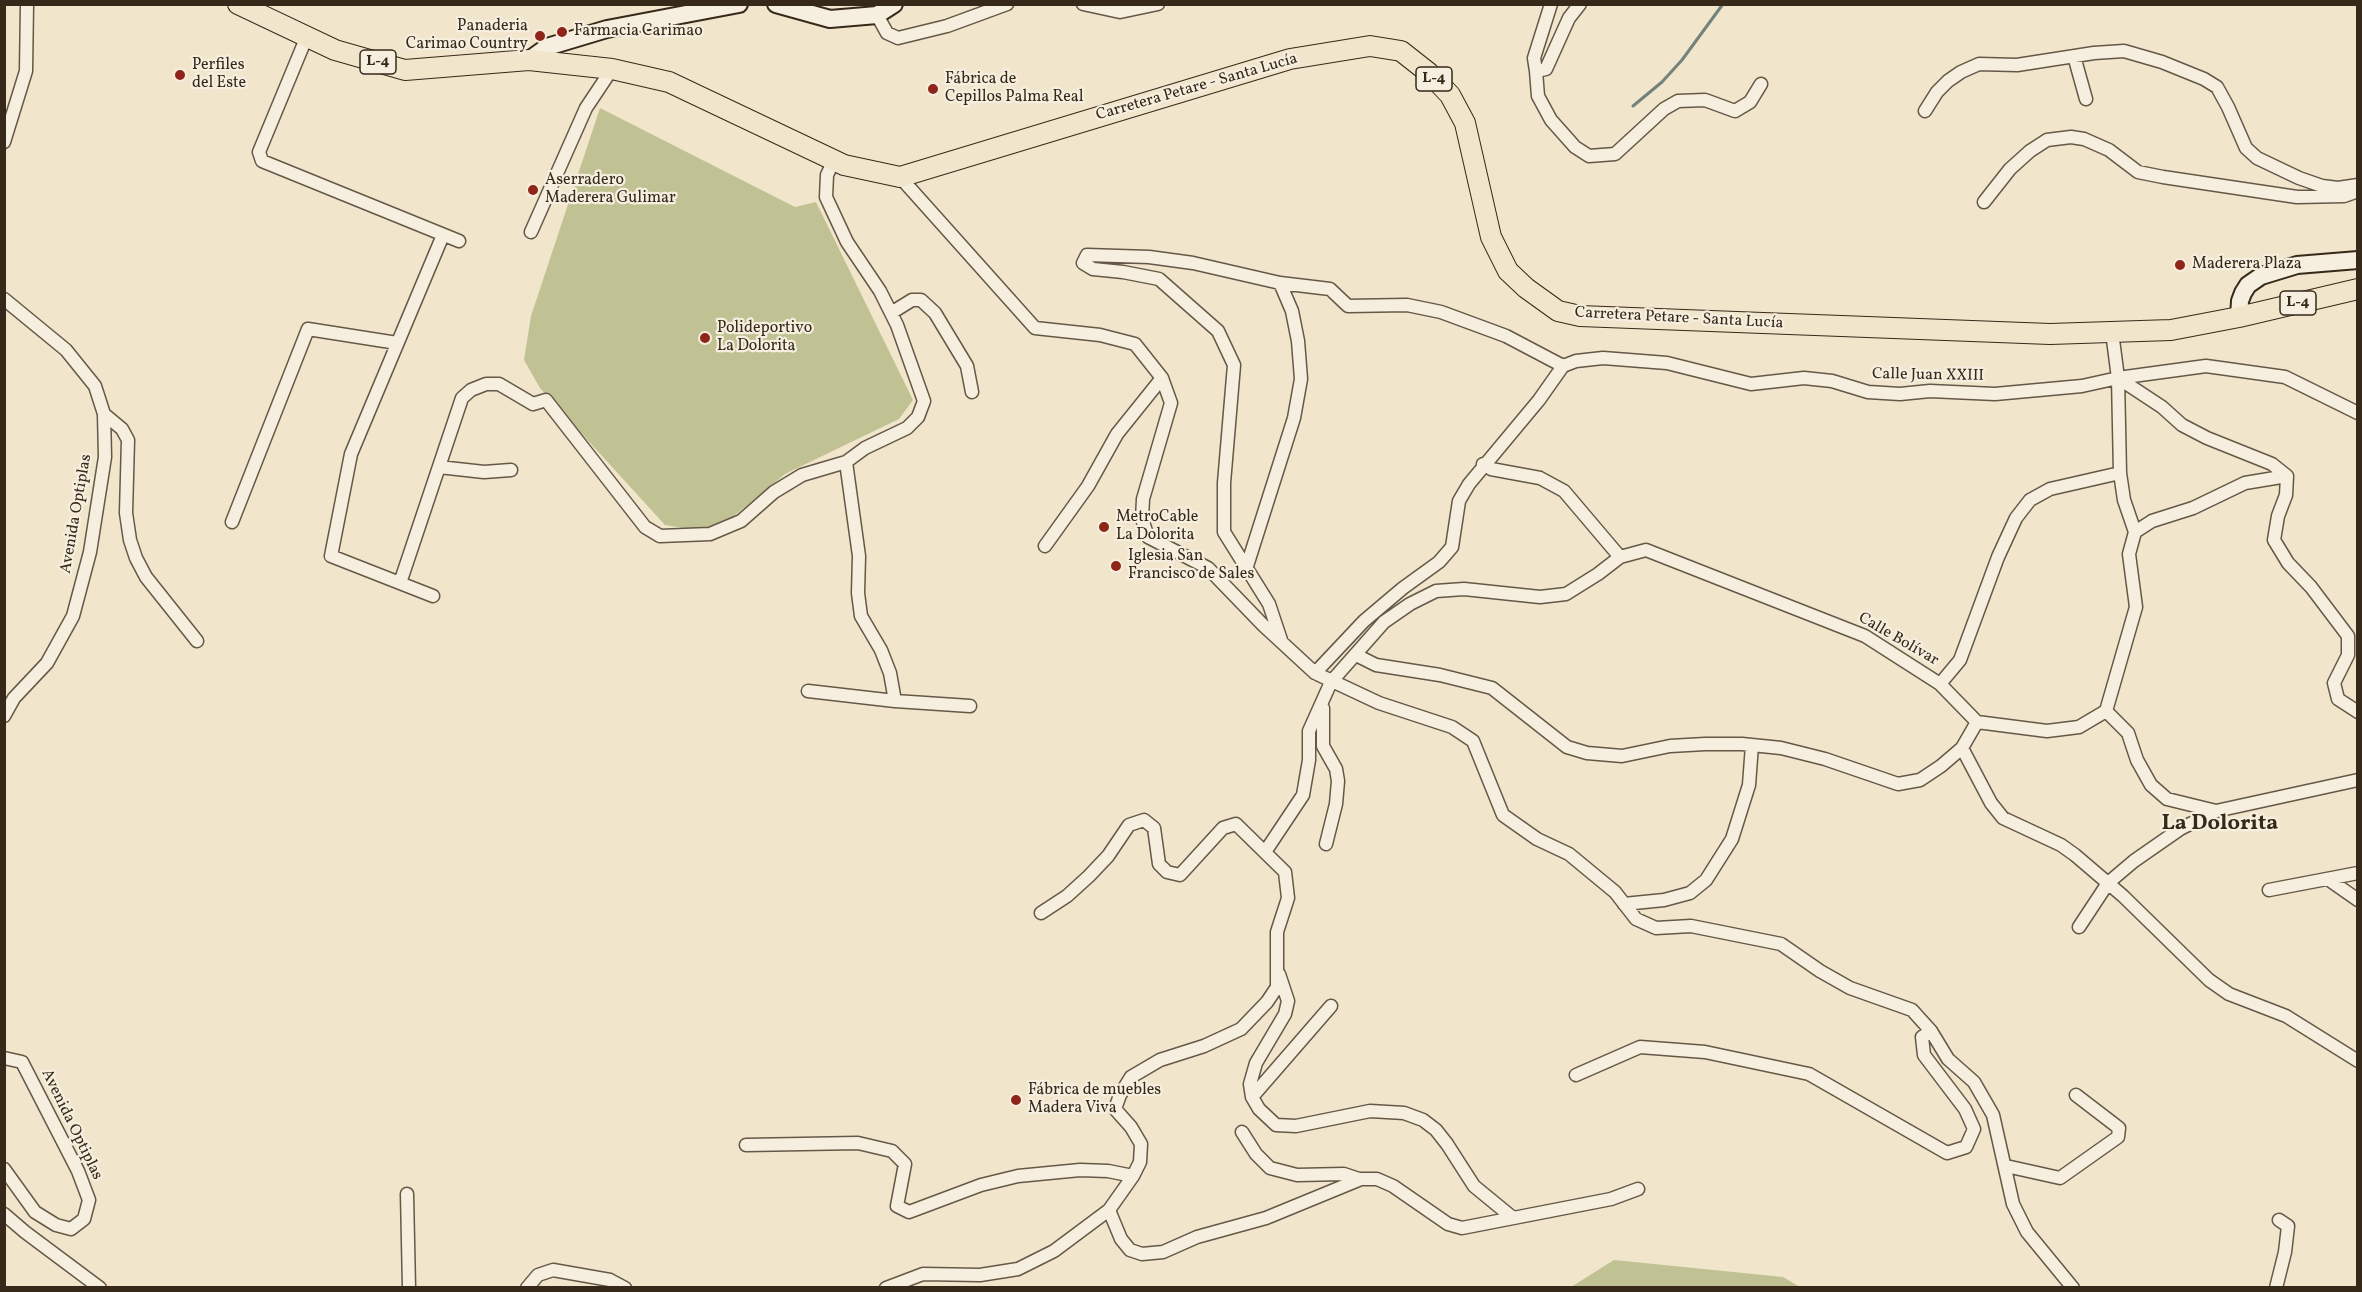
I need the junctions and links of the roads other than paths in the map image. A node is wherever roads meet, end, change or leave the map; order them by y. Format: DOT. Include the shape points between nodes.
graph roads {
  1 [pos="27,4"];
  2 [pos="238,4"];
  3 [pos="739,4"];
  4 [pos="776,4"];
  5 [pos="894,4"];
  6 [pos="1007,4"];
  7 [pos="1083,4"];
  8 [pos="1158,4"];
  9 [pos="1551,4"];
  10 [pos="1580,4"];
  11 [pos="877,15"];
  12 [pos="307,36"];
  13 [pos="2074,56"];
  14 [pos="529,60"];
  15 [pos="612,69"];
  16 [pos="1536,71"];
  17 [pos="1761,84"];
  18 [pos="2086,99"];
  19 [pos="1924,111"];
  20 [pos="4,142"];
  21 [pos="834,160"];
  22 [pos="900,177"];
  23 [pos="2358,185"];
  24 [pos="2358,191"];
  25 [pos="1984,202"];
  26 [pos="531,232"];
  27 [pos="443,235"];
  28 [pos="459,241"];
  29 [pos="2358,260"];
  30 [pos="1280,283"];
  31 [pos="2358,289"];
  32 [pos="4,299"];
  33 [pos="891,312"];
  34 [pos="2239,317"];
  35 [pos="2112,332"];
  36 [pos="397,343"];
  37 [pos="1563,366"];
  38 [pos="1162,378"];
  39 [pos="2118,378"];
  40 [pos="972,392"];
  41 [pos="2358,413"];
  42 [pos="104,414"];
  43 [pos="846,462"];
  44 [pos="1483,464"];
  45 [pos="439,467"];
  46 [pos="511,470"];
  47 [pos="2120,473"];
  48 [pos="2287,477"];
  49 [pos="232,522"];
  50 [pos="2135,532"];
  51 [pos="1045,546"];
  52 [pos="1620,557"];
  53 [pos="1247,566"];
  54 [pos="400,583"];
  55 [pos="433,596"];
  56 [pos="197,641"];
  57 [pos="1282,643"];
  58 [pos="1356,655"];
  59 [pos="1315,673"];
  60 [pos="1331,682"];
  61 [pos="1940,684"];
  62 [pos="808,691"];
  63 [pos="895,701"];
  64 [pos="1323,704"];
  65 [pos="970,706"];
  66 [pos="2106,711"];
  67 [pos="2358,712"];
  68 [pos="4,716"];
  69 [pos="1977,722"];
  70 [pos="1752,745"];
  71 [pos="1962,748"];
  72 [pos="2358,780"];
  73 [pos="2216,811"];
  74 [pos="1326,844"];
  75 [pos="1265,852"];
  76 [pos="2358,873"];
  77 [pos="2328,879"];
  78 [pos="2108,883"];
  79 [pos="2269,890"];
  80 [pos="2358,900"];
  81 [pos="1624,904"];
  82 [pos="1041,913"];
  83 [pos="2079,927"];
  84 [pos="1277,971"];
  85 [pos="1331,1006"];
  86 [pos="1931,1031"];
  87 [pos="4,1058"];
  88 [pos="2358,1061"];
  89 [pos="1576,1075"];
  90 [pos="2076,1095"];
  91 [pos="1252,1097"];
  92 [pos="1242,1132"];
  93 [pos="746,1144"];
  94 [pos="2006,1166"];
  95 [pos="4,1169"];
  96 [pos="1134,1176"];
  97 [pos="1361,1179"];
  98 [pos="1638,1189"];
  99 [pos="407,1194"];
  100 [pos="1109,1210"];
  101 [pos="4,1214"];
  102 [pos="1513,1218"];
  103 [pos="2279,1220"];
  104 [pos="915,1282"];
  105 [pos="100,1287"];
  106 [pos="409,1287"];
  107 [pos="527,1287"];
  108 [pos="625,1287"];
  109 [pos="886,1287"];
  110 [pos="2073,1287"];
  111 [pos="2276,1287"];
  1 -- 20 [label="street" via="26,71"];
  2 -- 12 [label="main road, Carretera Petare - Santa Lucía / L-4"];
  3 -- 14 [label="street" via="568,39"];
  4 -- 11 [label="street" via="830,19"];
  5 -- 11 [label="street"];
  6 -- 11 [label="street" via="947,26 898,38 887,33"];
  7 -- 8 [label="street" via="1120,12"];
  9 -- 16 [label="street" via="1534,58"];
  10 -- 16 [label="street" via="1569,18 1546,69"];
  12 -- 14 [label="main road, Carretera Petare - Santa Lucía / L-4" via="335,50 405,70"];
  12 -- 27 [label="street" via="259,152 262,161"];
  13 -- 18 [label="street"];
  13 -- 19 [label="street" via="1971,67 1942,86"];
  13 -- 23 [label="street" via="2124,51 2204,79 2217,87 2246,148 2257,158 2322,186"];
  14 -- 15 [label="main road, Carretera Petare - Santa Lucía / L-4"];
  15 -- 21 [label="main road, Carretera Petare - Santa Lucía / L-4" via="669,82"];
  15 -- 26 [label="street" via="586,108"];
  16 -- 17 [label="street" via="1538,96 1551,120 1575,147 1589,156 1615,154 1678,101 1705,100 1735,111 1750,102"];
  21 -- 22 [label="main road, Carretera Petare - Santa Lucía / L-4"];
  21 -- 33 [label="street" via="827,175 826,197 847,242"];
  22 -- 35 [label="main road, Carretera Petare - Santa Lucía / L-4" via="1290,59 1370,46 1401,51 1450,95 1465,123 1491,237 1508,272 1558,310 1580,316 2050,334"];
  22 -- 38 [label="street" via="1035,328 1100,335 1135,344"];
  24 -- 25 [label="street" via="2344,196 2297,198 2163,177 2138,172 2109,150 2071,137 2047,140 2030,151 2010,168"];
  27 -- 28 [label="street"];
  27 -- 36 [label="street"];
  29 -- 34 [label="street" via="2297,265 2261,276 2243,293"];
  30 -- 37 [label="street" via="1330,290 1347,306 1407,305 1441,312 1506,336"];
  30 -- 53 [label="street" via="1292,311 1301,379 1294,418"];
  30 -- 53 [label="street" via="1149,256 1087,255 1083,263 1093,269 1159,279 1218,331 1234,365 1224,532"];
  31 -- 34 [label="main road, Carretera Petare - Santa Lucía / L-4"];
  32 -- 42 [label="street, Avenida Optiplas" via="66,350 95,386"];
  33 -- 40 [label="street" via="912,300 921,300 935,313 967,366"];
  33 -- 43 [label="street" via="924,401 918,417 907,428"];
  34 -- 35 [label="main road, Carretera Petare - Santa Lucía / L-4" via="2171,330"];
  35 -- 39 [label="street"];
  36 -- 49 [label="street" via="308,329"];
  36 -- 54 [label="street" via="351,454 331,556"];
  37 -- 39 [label="street, Calle Juan XXIII" via="1603,358 1667,363 1751,384 1804,378 1832,381 1868,392 1900,394 1995,394 2082,386"];
  37 -- 44 [label="street"];
  38 -- 51 [label="street" via="1117,434 1088,486"];
  38 -- 57 [label="street" via="1171,403 1143,499 1142,519 1148,537 1208,568"];
  39 -- 41 [label="street, Calle Juan XXIII" via="2206,366 2251,372 2285,377"];
  39 -- 47 [label="street"];
  39 -- 48 [label="street" via="2182,425 2272,464"];
  42 -- 56 [label="street" via="122,429 128,440 126,513 136,558"];
  42 -- 68 [label="street, Avenida Optiplas" via="103,469 90,552 73,616 47,663 14,698"];
  43 -- 45 [label="street" via="802,475 774,492 741,521 710,534 660,536 645,527 546,400 532,404 499,384 486,384 462,398"];
  43 -- 63 [label="street" via="859,556 861,616 890,673"];
  44 -- 52 [label="street" via="1540,478 1564,491"];
  44 -- 59 [label="street" via="1459,501 1452,546 1439,562 1364,621"];
  45 -- 46 [label="street" via="484,472"];
  45 -- 54 [label="street"];
  47 -- 50 [label="street"];
  47 -- 61 [label="street" via="2050,489 2030,500 2016,518 1998,557 1960,660"];
  48 -- 50 [label="street" via="2245,483 2193,508 2152,521"];
  48 -- 67 [label="street" via="2274,540 2348,636 2348,656 2334,683 2338,699"];
  50 -- 66 [label="street" via="2129,554 2136,607"];
  52 -- 58 [label="street, Calle Bolívar" via="1566,594 1540,597 1464,589 1436,591 1384,622"];
  52 -- 61 [label="street, Calle Bolívar" via="1646,550 1823,619 1865,636"];
  53 -- 57 [label="street" via="1269,604"];
  54 -- 55 [label="street"];
  57 -- 59 [label="street"];
  58 -- 60 [label="street, Calle Bolívar"];
  58 -- 70 [label="street" via="1376,665 1492,688 1567,747 1587,753 1622,756 1670,746"];
  59 -- 60 [label="street"];
  60 -- 64 [label="street"];
  60 -- 81 [label="street" via="1452,727 1473,741 1503,815 1537,839 1569,854 1616,892"];
  61 -- 69 [label="street, Calle Bolívar"];
  62 -- 63 [label="street"];
  63 -- 65 [label="street"];
  64 -- 74 [label="street" via="1323,746 1338,781"];
  64 -- 75 [label="street" via="1309,731 1303,795"];
  66 -- 69 [label="street" via="2079,727 2048,731"];
  66 -- 73 [label="street" via="2128,733 2151,785 2167,799"];
  69 -- 71 [label="street"];
  70 -- 71 [label="street" via="1825,759 1898,784 1920,780"];
  70 -- 81 [label="street" via="1749,785 1732,839 1706,879 1682,895"];
  71 -- 78 [label="street" via="2003,818 2061,845"];
  72 -- 73 [label="street"];
  73 -- 78 [label="street" via="2180,829"];
  75 -- 82 [label="street" via="1236,824 1223,828 1180,875 1167,872 1159,864 1154,828 1144,820 1129,825 1089,876"];
  75 -- 84 [label="street" via="1285,872 1288,898 1277,932"];
  76 -- 77 [label="street"];
  77 -- 79 [label="street"];
  77 -- 80 [label="street"];
  78 -- 83 [label="street"];
  78 -- 88 [label="street" via="2209,980 2229,994 2286,1016"];
  81 -- 86 [label="street" via="1636,919 1656,928 1692,926 1781,944 1850,988 1912,1010"];
  84 -- 91 [label="street" via="1288,1001 1285,1014 1256,1063 1250,1084"];
  84 -- 96 [label="street" via="1277,987 1241,1029 1160,1060 1131,1077 1114,1109 1141,1144"];
  85 -- 91 [label="street"];
  86 -- 89 [label="street" via="1922,1037 1924,1055 1965,1109 1974,1129 1966,1147 1947,1153 1809,1074 1716,1054 1640,1047"];
  86 -- 94 [label="street" via="1948,1059 1974,1082 1994,1115"];
  87 -- 95 [label="street, Avenida Optiplas" via="22,1062 78,1171 89,1200 84,1219 71,1230 35,1212"];
  90 -- 94 [label="street" via="2118,1128 2118,1137 2060,1178"];
  91 -- 102 [label="street" via="1276,1125 1296,1126 1370,1111 1404,1113 1424,1120 1447,1144 1474,1186"];
  92 -- 97 [label="street" via="1270,1168 1297,1175 1344,1174"];
  93 -- 96 [label="street" via="858,1143 892,1151 905,1164 897,1206 909,1212 981,1185 1018,1176 1080,1170"];
  94 -- 110 [label="street" via="2013,1204 2027,1232"];
  96 -- 100 [label="street"];
  97 -- 100 [label="street" via="1266,1218 1197,1237 1163,1252 1142,1254 1130,1250"];
  97 -- 102 [label="street" via="1377,1179 1393,1186 1448,1224 1462,1228"];
  98 -- 102 [label="street" via="1611,1199"];
  99 -- 106 [label="street"];
  100 -- 104 [label="street" via="1054,1251 1018,1269 980,1275 923,1274"];
  101 -- 105 [label="street"];
  103 -- 111 [label="street" via="2288,1226"];
  104 -- 109 [label="street"];
  107 -- 108 [label="street" via="538,1275 553,1270 610,1280"];
}
